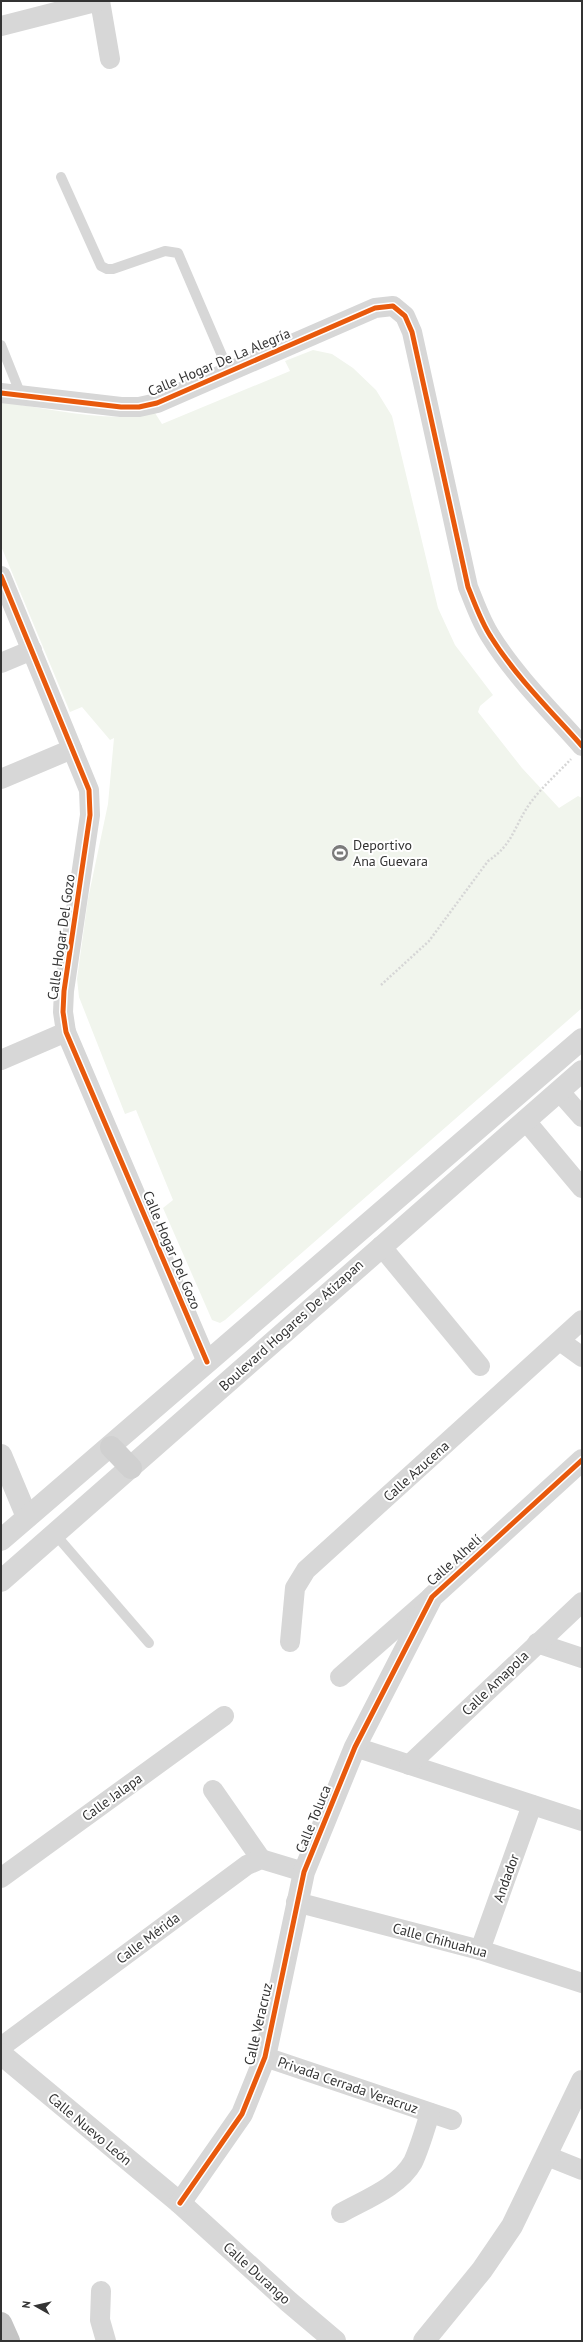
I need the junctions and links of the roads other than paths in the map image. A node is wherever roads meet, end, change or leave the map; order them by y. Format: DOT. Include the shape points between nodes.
graph roads {
  1 [pos="100,1"];
  2 [pos="1,26"];
  3 [pos="110,59"];
  4 [pos="61,177"];
  5 [pos="1,345"];
  6 [pos="229,372"];
  7 [pos="1,393"];
  8 [pos="21,395"];
  9 [pos="1,576"];
  10 [pos="32,650"];
  11 [pos="1,663"];
  12 [pos="72,749"];
  13 [pos="577,752"];
  14 [pos="1,779"];
  15 [pos="66,1032"];
  16 [pos="582,1039"];
  17 [pos="1,1060"];
  18 [pos="582,1071"];
  19 [pos="559,1091"];
  20 [pos="582,1117"];
  21 [pos="525,1120"];
  22 [pos="582,1188"];
  23 [pos="381,1246"];
  24 [pos="582,1320"];
  25 [pos="560,1341"];
  26 [pos="582,1357"];
  27 [pos="207,1362"];
  28 [pos="480,1366"];
  29 [pos="112,1447"];
  30 [pos="1,1455"];
  31 [pos="582,1460"];
  32 [pos="131,1468"];
  33 [pos="27,1517"];
  34 [pos="55,1534"];
  35 [pos="1,1540"];
  36 [pos="1,1581"];
  37 [pos="432,1597"];
  38 [pos="582,1602"];
  39 [pos="290,1642"];
  40 [pos="148,1643"];
  41 [pos="537,1644"];
  42 [pos="582,1658"];
  43 [pos="340,1677"];
  44 [pos="224,1716"];
  45 [pos="356,1747"];
  46 [pos="409,1765"];
  47 [pos="213,1790"];
  48 [pos="532,1805"];
  49 [pos="582,1822"];
  50 [pos="261,1859"];
  51 [pos="304,1872"];
  52 [pos="1,1878"];
  53 [pos="296,1902"];
  54 [pos="480,1950"];
  55 [pos="582,1983"];
  56 [pos="1,2047"];
  57 [pos="1,2054"];
  58 [pos="265,2057"];
  59 [pos="582,2080"];
  60 [pos="430,2113"];
  61 [pos="452,2120"];
  62 [pos="547,2156"];
  63 [pos="582,2170"];
  64 [pos="180,2203"];
  65 [pos="341,2214"];
  66 [pos="101,2291"];
  67 [pos="1,2323"];
  68 [pos="9,2341"];
  69 [pos="106,2341"];
  70 [pos="335,2341"];
  71 [pos="424,2341"];
  1 -- 2 [label="street"];
  1 -- 3 [label="street"];
  4 -- 6 [label="lane" via="101,266 113,268 165,251 172,250 178,253"];
  5 -- 8 [label="lane"];
  6 -- 8 [label="street, Calle Hogar De La Alegría" via="157,403 139,407"];
  6 -- 13 [label="street, Calle Hogar De La Alegría" via="375,308 392,306 405,316 412,332 468,587 477,612 490,636"];
  7 -- 8 [label="street, Calle Hogar De La Alegría"];
  9 -- 10 [label="street, Calle Hogar Del Gozo"];
  10 -- 11 [label="street"];
  10 -- 12 [label="street, Calle Hogar Del Gozo"];
  12 -- 14 [label="street"];
  12 -- 15 [label="street, Calle Hogar Del Gozo" via="89,790 90,816 64,990 63,1012"];
  15 -- 17 [label="street"];
  15 -- 27 [label="street, Calle Hogar Del Gozo"];
  16 -- 27 [label="street, Boulevard Hogares De Atizapan"];
  18 -- 19 [label="street, Boulevard Hogares De Atizapan"];
  19 -- 20 [label="street"];
  19 -- 21 [label="street, Boulevard Hogares De Atizapan"];
  21 -- 22 [label="street"];
  21 -- 23 [label="street, Boulevard Hogares De Atizapan"];
  23 -- 28 [label="street"];
  23 -- 32 [label="street, Boulevard Hogares De Atizapan"];
  24 -- 25 [label="street, Calle Azucena"];
  25 -- 26 [label="street"];
  25 -- 39 [label="street, Calle Azucena" via="306,1570 295,1588"];
  27 -- 29 [label="street, Boulevard Hogares De Atizapan"];
  29 -- 32 [label="main road"];
  29 -- 33 [label="street, Boulevard Hogares De Atizapan"];
  30 -- 33 [label="street"];
  31 -- 37 [label="street, Calle Alhelí"];
  32 -- 34 [label="street, Boulevard Hogares De Atizapan"];
  33 -- 35 [label="street, Boulevard Hogares De Atizapan"];
  34 -- 36 [label="street, Boulevard Hogares De Atizapan"];
  34 -- 40 [label="lane"];
  37 -- 43 [label="street"];
  37 -- 45 [label="street, Calle Alhelí"];
  38 -- 41 [label="street, Calle Amapola"];
  41 -- 42 [label="street"];
  41 -- 46 [label="street, Calle Amapola"];
  44 -- 52 [label="street, Calle Jalapa"];
  45 -- 46 [label="street"];
  45 -- 51 [label="street, Calle Toluca"];
  46 -- 48 [label="street"];
  47 -- 50 [label="street"];
  48 -- 49 [label="street"];
  48 -- 54 [label="street, Andador"];
  50 -- 51 [label="street"];
  50 -- 56 [label="street, Calle Mérida" via="247,1865"];
  51 -- 53 [label="street, Calle Toluca"];
  53 -- 54 [label="street, Calle Chihuahua"];
  53 -- 58 [label="street, Calle Veracruz"];
  54 -- 55 [label="street, Calle Chihuahua"];
  57 -- 64 [label="street, Calle Nuevo León"];
  58 -- 60 [label="street, Privada Cerrada Veracruz"];
  58 -- 64 [label="street, Calle Veracruz" via="242,2114"];
  59 -- 62 [label="street"];
  60 -- 61 [label="street, Privada Cerrada Veracruz"];
  60 -- 65 [label="street, Privada Cerrada Veracruz" via="413,2162 405,2172 393,2183"];
  62 -- 63 [label="street"];
  62 -- 71 [label="street" via="508,2232 482,2270"];
  64 -- 70 [label="street, Calle Durango"];
  66 -- 69 [label="street" via="100,2320"];
  67 -- 68 [label="highway"];
}
